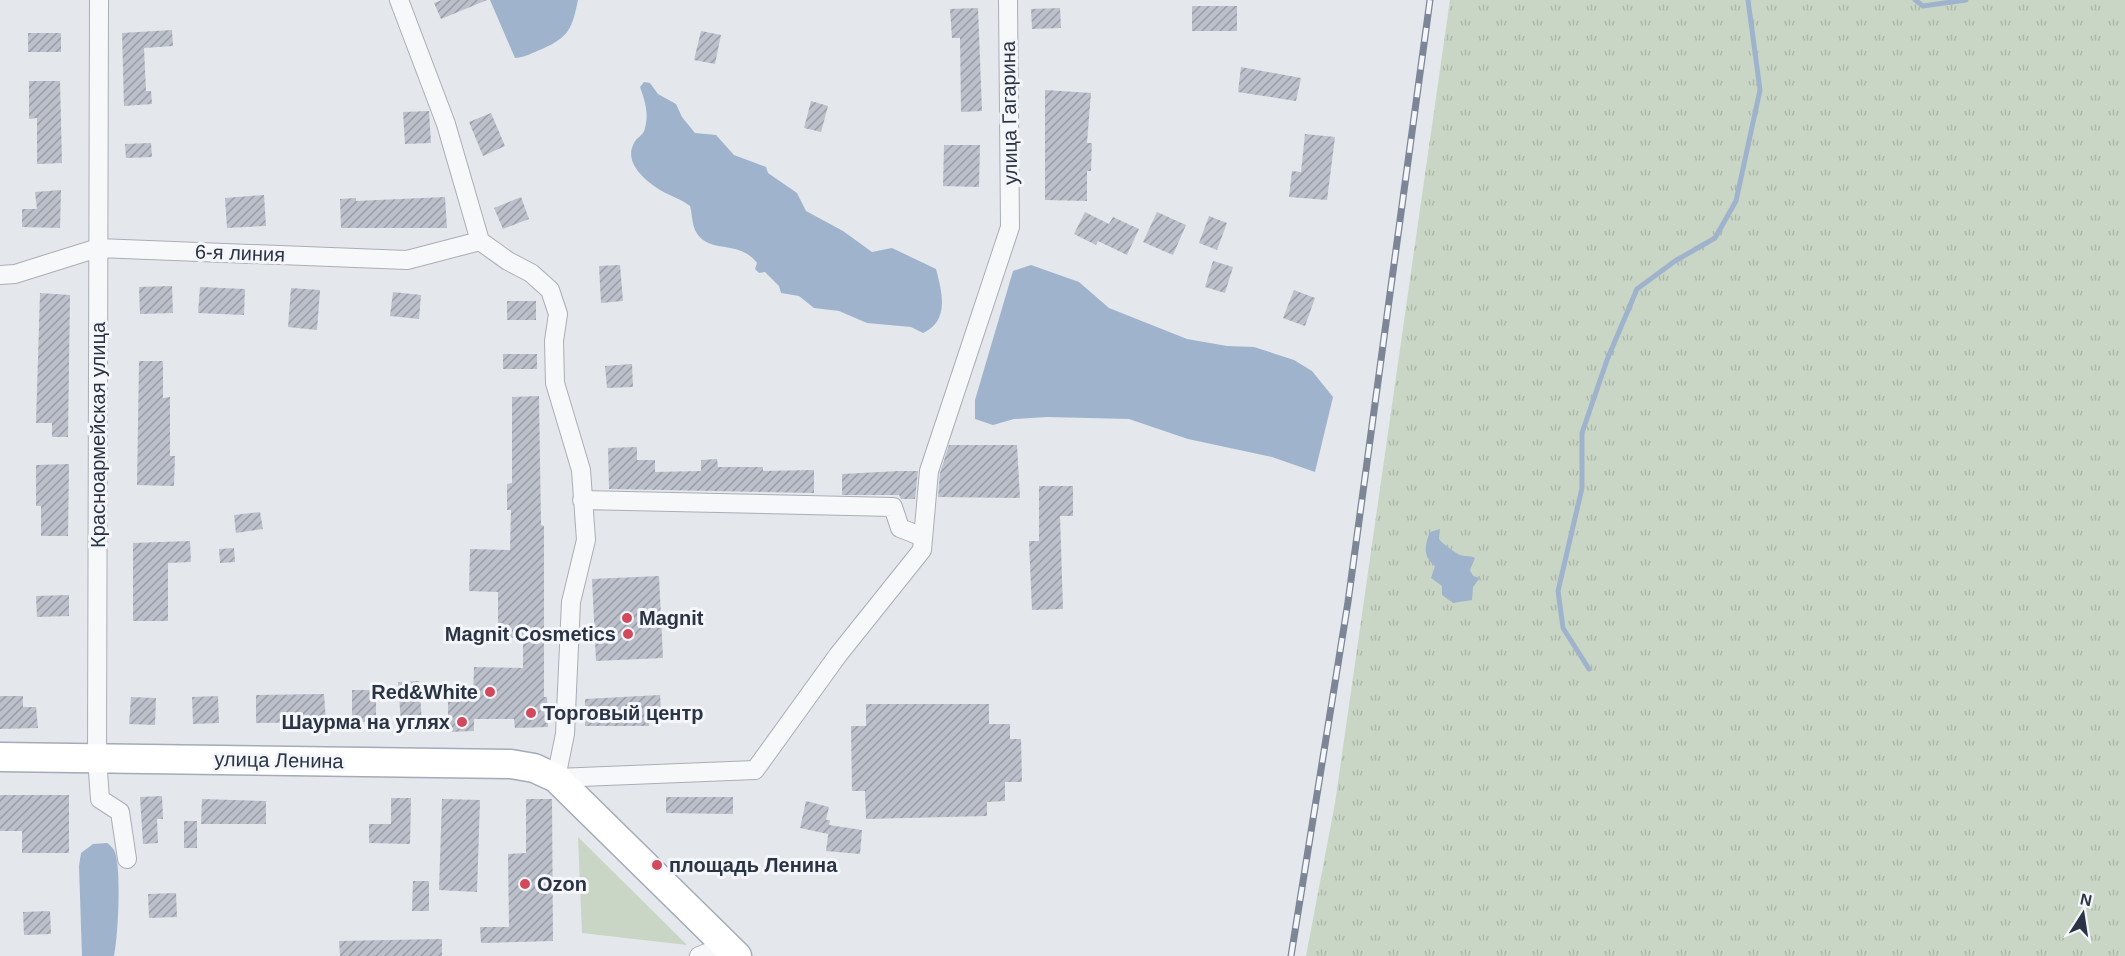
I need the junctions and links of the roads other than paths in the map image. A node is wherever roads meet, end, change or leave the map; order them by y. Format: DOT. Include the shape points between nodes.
graph roads {
  1 [pos="99,0"];
  2 [pos="399,0"];
  3 [pos="1008,0"];
  4 [pos="480,241"];
  5 [pos="98,248"];
  6 [pos="0,275"];
  7 [pos="582,500"];
  8 [pos="923,537"];
  9 [pos="0,757"];
  10 [pos="97,758"];
  11 [pos="556,778"];
  12 [pos="127,859"];
  13 [pos="720,953"];
  1 -- 5 [label="street, Красноармейская улица"];
  2 -- 4 [label="street" via="446,124"];
  3 -- 8 [label="street, улица Гагарина" via="1010,227 929,471"];
  4 -- 5 [label="street, 6-я линия" via="407,260"];
  4 -- 7 [label="street" via="531,273 550,290 558,314 555,383 581,470"];
  5 -- 6 [label="street, 6-я линия" via="15,274"];
  5 -- 10 [label="street, Красноармейская улица"];
  7 -- 8 [label="street" via="893,507 900,528"];
  7 -- 11 [label="street" via="586,540 571,602 566,734"];
  8 -- 11 [label="street" via="921,550 838,655 755,770"];
  9 -- 10 [label="main road, улица Ленина"];
  10 -- 11 [label="main road, улица Ленина" via="511,764 534,768"];
  10 -- 12 [label="street, Красноармейская улица" via="100,799 120,812"];
  11 -- 13 [label="main road"];
}
